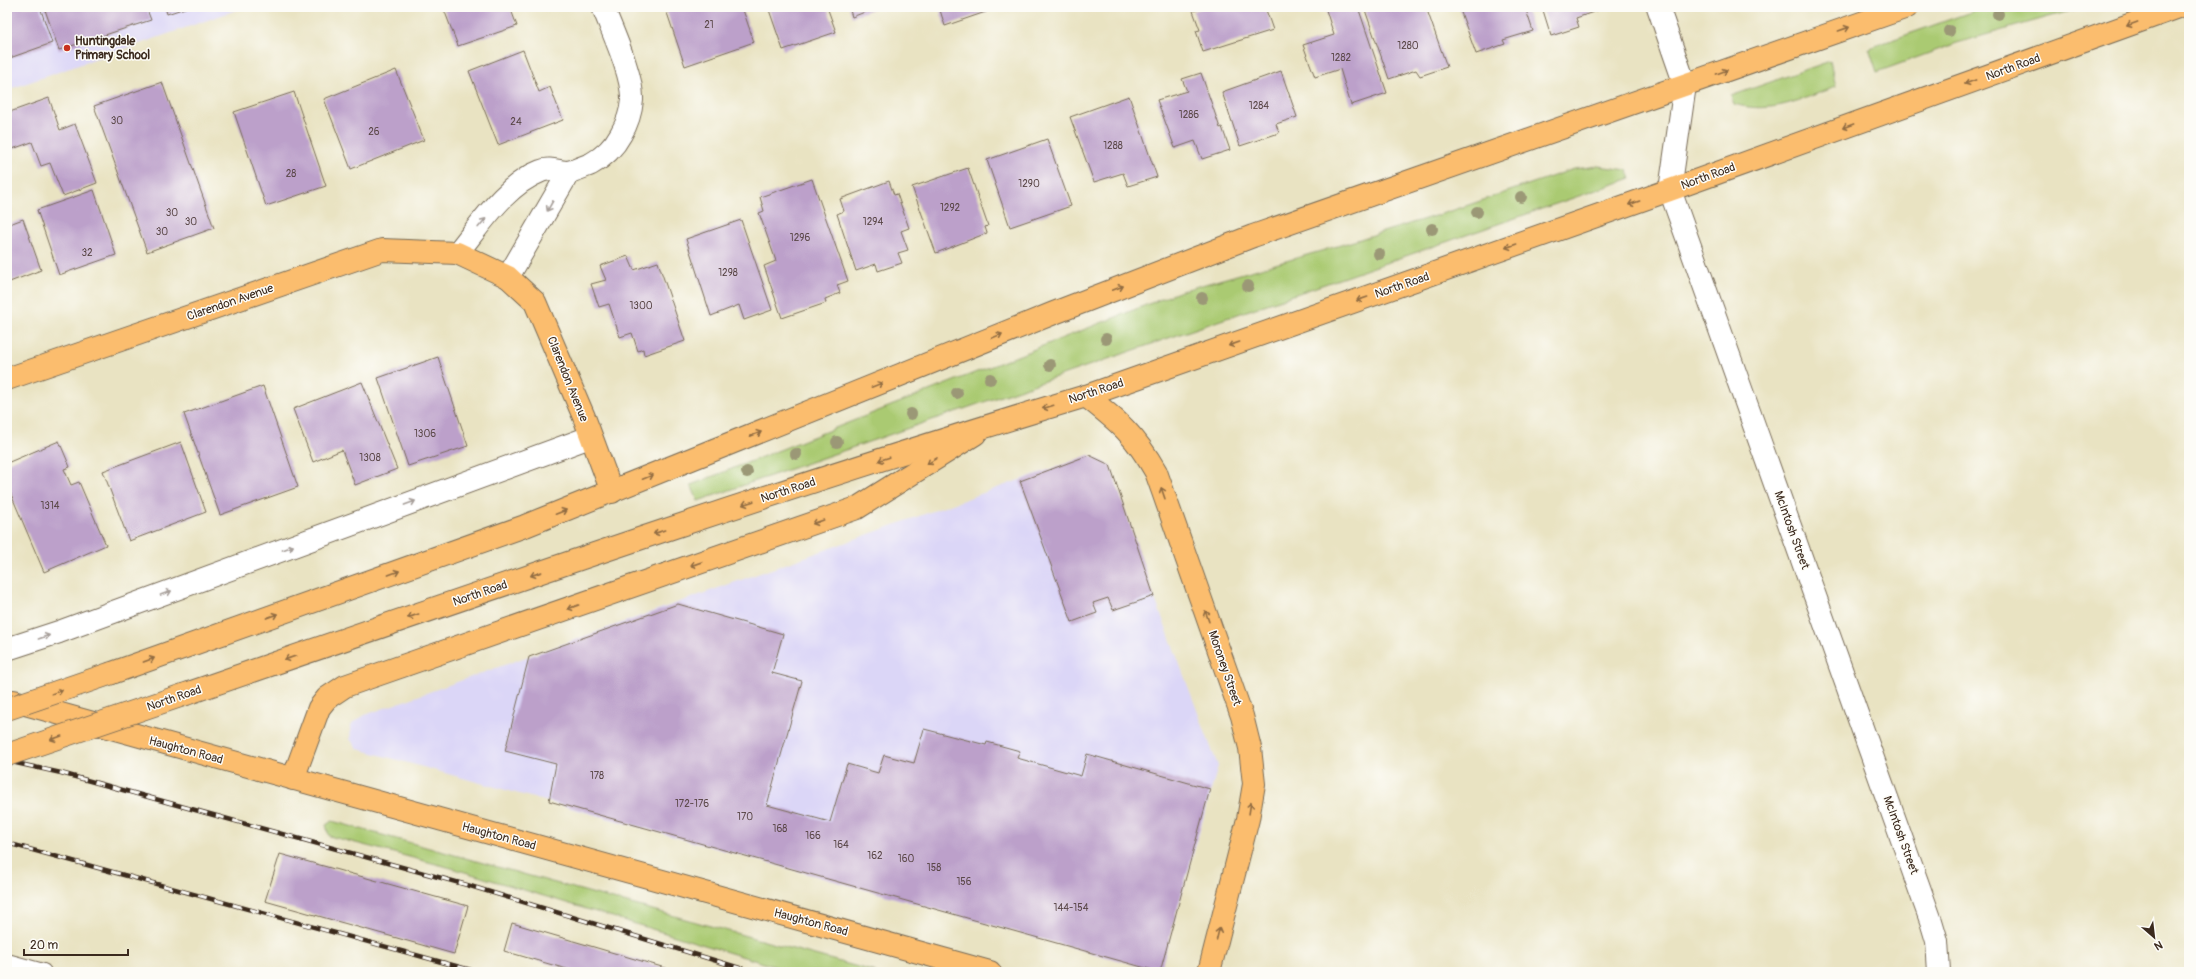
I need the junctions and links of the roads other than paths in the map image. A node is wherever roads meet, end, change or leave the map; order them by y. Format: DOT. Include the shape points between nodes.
graph roads {
  1 [pos="603,7"];
  2 [pos="1658,7"];
  3 [pos="1907,7"];
  4 [pos="2179,7"];
  5 [pos="1685,85"];
  6 [pos="570,172"];
  7 [pos="1670,190"];
  8 [pos="457,253"];
  9 [pos="508,277"];
  10 [pos="7,380"];
  11 [pos="1086,396"];
  12 [pos="989,425"];
  13 [pos="590,437"];
  14 [pos="612,492"];
  15 [pos="7,649"];
  16 [pos="7,699"];
  17 [pos="7,709"];
  18 [pos="7,755"];
  19 [pos="293,779"];
  20 [pos="7,962"];
  21 [pos="43,972"];
  22 [pos="990,972"];
  23 [pos="1209,972"];
  24 [pos="1939,972"];
  1 -- 6 [label="street" via="630,85 630,112 627,124 610,150 591,164"];
  2 -- 5 [label="street"];
  5 -- 3 [label="main road, one-way"];
  4 -- 7 [label="main road, North Road, one-way"];
  5 -- 7 [label="street, McIntosh Street"];
  14 -- 5 [label="main road, one-way" via="1054,312 1253,236"];
  8 -- 6 [label="street, one-way" via="503,198 521,182 542,170"];
  6 -- 9 [label="street, one-way"];
  7 -- 11 [label="main road, North Road, one-way"];
  7 -- 24 [label="street, McIntosh Street" via="1931,921 1937,941"];
  8 -- 9 [label="main road, Clarendon Avenue"];
  8 -- 10 [label="main road, Clarendon Avenue" via="382,250"];
  9 -- 13 [label="main road, Clarendon Avenue" via="536,302"];
  11 -- 12 [label="main road, North Road, one-way"];
  23 -- 11 [label="main road, Moroney Street, one-way" via="1248,819 1254,784 1250,748 1242,716 1156,472 1141,446 1124,426"];
  12 -- 18 [label="main road, North Road, one-way, bridge" via="696,520"];
  12 -- 19 [label="main road, one-way" via="856,508 345,686 327,698 319,708"];
  13 -- 14 [label="main road, Clarendon Avenue"];
  15 -- 13 [label="street, one-way" via="44,638"];
  17 -- 14 [label="main road, one-way, bridge" via="524,526"];
  16 -- 19 [label="main road, Haughton Road"];
  19 -- 22 [label="main road, Haughton Road"];
  20 -- 21 [label="lane"];
}
